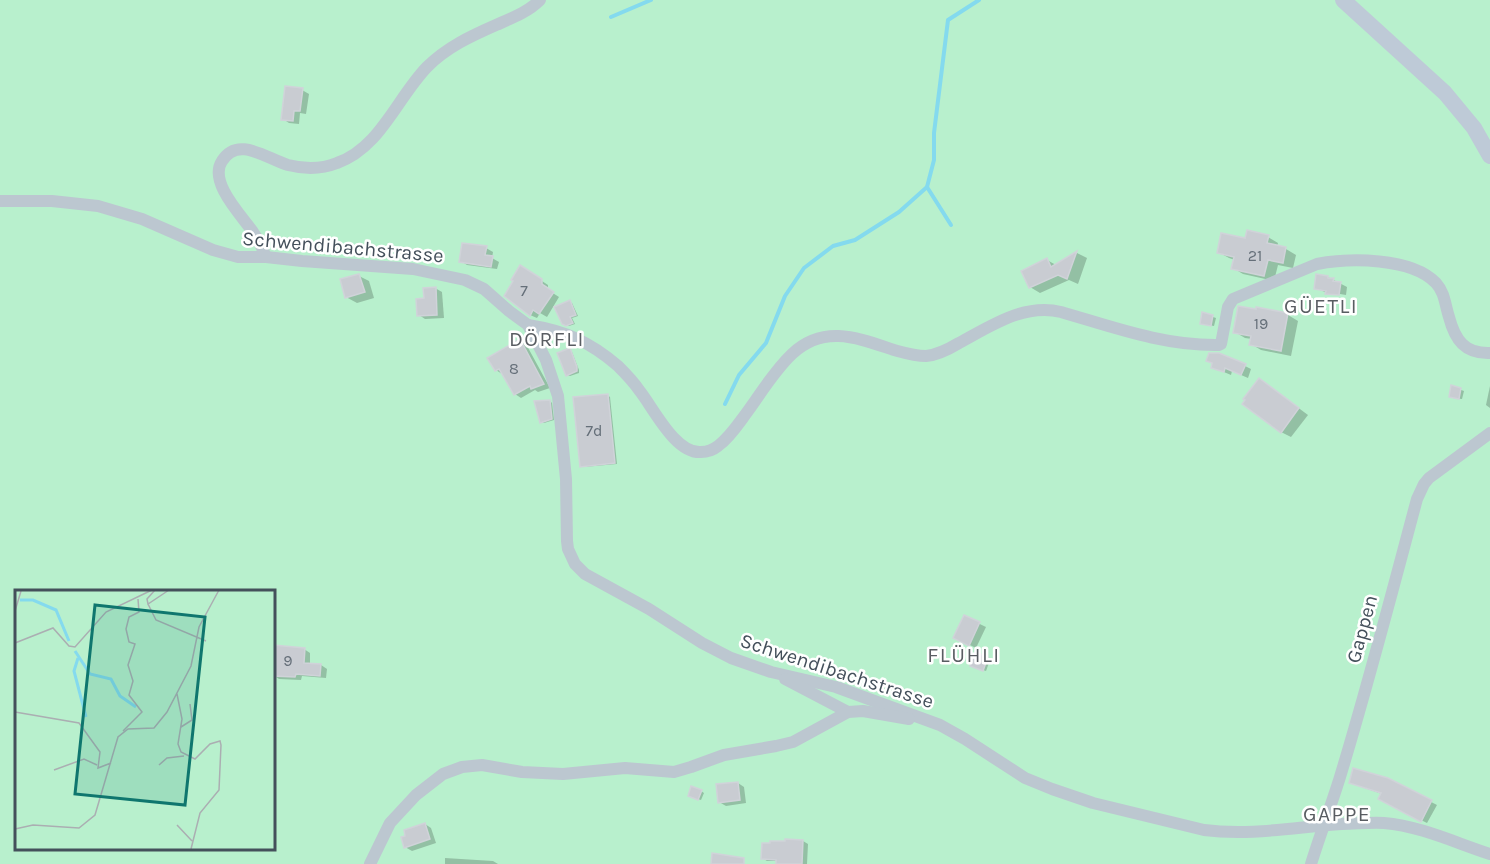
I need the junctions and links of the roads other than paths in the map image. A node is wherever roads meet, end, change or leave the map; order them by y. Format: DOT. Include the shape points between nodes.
graph roads {
  1 [pos="540,0"];
  2 [pos="1343,0"];
  3 [pos="1490,156"];
  4 [pos="0,201"];
  5 [pos="266,257"];
  6 [pos="528,325"];
  7 [pos="1490,353"];
  8 [pos="1490,433"];
  9 [pos="771,672"];
  10 [pos="848,712"];
  11 [pos="926,720"];
  12 [pos="1323,826"];
  13 [pos="1490,854"];
  14 [pos="370,864"];
  15 [pos="1311,864"];
  1 -- 5 [label="street" via="530,9 447,50 426,68 376,135 346,159 305,168 240,149 222,160 219,182"];
  2 -- 3 [label="street" via="1445,93 1474,128"];
  4 -- 5 [label="street, Schwendibachstrasse" via="98,206 142,219 227,255"];
  5 -- 6 [label="street, Schwendibachstrasse" via="413,269 458,278 484,289"];
  6 -- 7 [label="street" via="566,333 604,356 639,389 678,442 697,452 710,451 723,442 785,362 801,346 819,338 850,336 905,353 931,355 1010,317 1046,309 1161,340 1219,345 1233,299 1329,262 1381,262 1420,272 1440,288 1449,318 1464,345 1474,352"];
  6 -- 9 [label="street, Schwendibachstrasse" via="558,396 567,479 567,541 575,564 585,574 702,643"];
  8 -- 12 [label="street, Gappen" via="1429,478 1417,499 1379,643"];
  9 -- 10 [label="street"];
  9 -- 11 [label="street, Schwendibachstrasse" via="836,687"];
  10 -- 11 [label="street"];
  10 -- 14 [label="street" via="793,742 724,755 674,772 625,768 563,774 483,765 462,767 443,774 424,788 390,823"];
  11 -- 12 [label="street, Schwendibachstrasse" via="951,730 1025,778 1093,803 1220,832"];
  12 -- 13 [label="street, Schwendibachstrasse" via="1395,825"];
  12 -- 15 [label="street, Gappen"];
}
